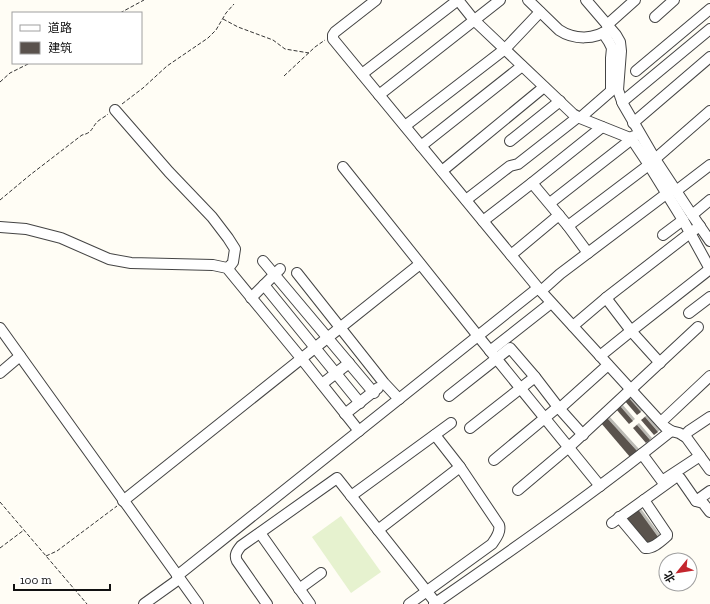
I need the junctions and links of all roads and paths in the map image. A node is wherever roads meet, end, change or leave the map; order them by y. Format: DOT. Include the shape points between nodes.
graph roads {
  1 [pos="144,0"];
  2 [pos="376,0"];
  3 [pos="458,0"];
  4 [pos="500,0"];
  5 [pos="528,0"];
  6 [pos="586,0"];
  7 [pos="635,0"];
  8 [pos="674,0"];
  9 [pos="710,9"];
  10 [pos="122,12"];
  11 [pos="540,12"];
  12 [pos="655,16"];
  13 [pos="222,19"];
  14 [pos="474,20"];
  15 [pos="607,29"];
  16 [pos="710,29"];
  17 [pos="333,39"];
  18 [pos="505,49"];
  19 [pos="309,53"];
  20 [pos="710,58"];
  21 [pos="28,64"];
  22 [pos="522,66"];
  23 [pos="636,71"];
  24 [pos="362,74"];
  25 [pos="284,76"];
  26 [pos="0,82"];
  27 [pos="544,86"];
  28 [pos="379,95"];
  29 [pos="560,101"];
  30 [pos="622,102"];
  31 [pos="115,110"];
  32 [pos="710,111"];
  33 [pos="579,117"];
  34 [pos="633,123"];
  35 [pos="405,126"];
  36 [pos="602,127"];
  37 [pos="634,136"];
  38 [pos="510,141"];
  39 [pos="421,146"];
  40 [pos="653,162"];
  41 [pos="710,165"];
  42 [pos="343,167"];
  43 [pos="442,171"];
  44 [pos="532,183"];
  45 [pos="671,192"];
  46 [pos="466,200"];
  47 [pos="710,200"];
  48 [pos="550,204"];
  49 [pos="559,215"];
  50 [pos="687,217"];
  51 [pos="483,221"];
  52 [pos="568,226"];
  53 [pos="0,227"];
  54 [pos="694,230"];
  55 [pos="663,235"];
  56 [pos="710,241"];
  57 [pos="588,253"];
  58 [pos="510,255"];
  59 [pos="263,261"];
  60 [pos="420,264"];
  61 [pos="227,268"];
  62 [pos="710,269"];
  63 [pos="278,272"];
  64 [pos="297,273"];
  65 [pos="264,286"];
  66 [pos="539,290"];
  67 [pos="710,297"];
  68 [pos="251,298"];
  69 [pos="606,298"];
  70 [pos="552,303"];
  71 [pos="689,313"];
  72 [pos="573,326"];
  73 [pos="340,327"];
  74 [pos="698,327"];
  75 [pos="0,328"];
  76 [pos="631,331"];
  77 [pos="478,336"];
  78 [pos="328,337"];
  79 [pos="315,347"];
  80 [pos="493,355"];
  81 [pos="20,356"];
  82 [pos="600,356"];
  83 [pos="301,358"];
  84 [pos="349,363"];
  85 [pos="660,363"];
  86 [pos="608,365"];
  87 [pos="336,373"];
  88 [pos="0,374"];
  89 [pos="710,376"];
  90 [pos="535,377"];
  91 [pos="384,383"];
  92 [pos="322,384"];
  93 [pos="520,388"];
  94 [pos="631,390"];
  95 [pos="374,393"];
  96 [pos="449,396"];
  97 [pos="399,399"];
  98 [pos="360,403"];
  99 [pos="558,408"];
  100 [pos="345,414"];
  101 [pos="710,417"];
  102 [pos="545,418"];
  103 [pos="660,422"];
  104 [pos="451,423"];
  105 [pos="470,428"];
  106 [pos="359,431"];
  107 [pos="672,431"];
  108 [pos="435,435"];
  109 [pos="582,435"];
  110 [pos="684,436"];
  111 [pos="569,447"];
  112 [pos="642,454"];
  113 [pos="494,460"];
  114 [pos="706,461"];
  115 [pos="460,467"];
  116 [pos="600,486"];
  117 [pos="518,490"];
  118 [pos="710,491"];
  119 [pos="351,496"];
  120 [pos="644,500"];
  121 [pos="123,501"];
  122 [pos="696,501"];
  123 [pos="0,502"];
  124 [pos="710,512"];
  125 [pos="24,530"];
  126 [pos="378,530"];
  127 [pos="260,533"];
  128 [pos="0,548"];
  129 [pos="46,556"];
  130 [pos="321,573"];
  131 [pos="178,577"];
  132 [pos="300,589"];
  133 [pos="426,592"];
  134 [pos="193,602"];
  135 [pos="438,603"];
  136 [pos="87,604"];
  137 [pos="144,604"];
  138 [pos="267,604"];
  139 [pos="310,604"];
  140 [pos="409,604"];
  1 -- 10 [label="path"];
  2 -- 17 [label="street" via="335,32"];
  3 -- 14 [label="street"];
  3 -- 24 [label="street"];
  4 -- 14 [label="street"];
  5 -- 11 [label="street"];
  6 -- 15 [label="street"];
  7 -- 15 [label="street"];
  8 -- 12 [label="street"];
  9 -- 23 [label="street"];
  11 -- 15 [label="street" via="565,34 584,38"];
  11 -- 18 [label="street"];
  13 -- 19 [label="path" via="273,40 285,49"];
  14 -- 18 [label="street"];
  14 -- 28 [label="street"];
  15 -- 30 [label="street" via="616,35 620,42 618,90"];
  15 -- 33 [label="street" via="612,48 612,91"];
  16 -- 30 [label="street"];
  17 -- 19 [label="path" via="326,40"];
  17 -- 24 [label="street"];
  18 -- 22 [label="street"];
  18 -- 35 [label="street"];
  19 -- 25 [label="path"];
  20 -- 34 [label="street"];
  21 -- 26 [label="path" via="10,73"];
  22 -- 27 [label="street"];
  22 -- 39 [label="street"];
  24 -- 28 [label="street"];
  27 -- 29 [label="street"];
  27 -- 43 [label="street"];
  28 -- 35 [label="street"];
  29 -- 33 [label="street"];
  29 -- 38 [label="street"];
  30 -- 34 [label="street"];
  31 -- 61 [label="street" via="228,238 234,254 233,262"];
  32 -- 40 [label="street"];
  33 -- 36 [label="street"];
  33 -- 46 [label="street"];
  34 -- 37 [label="street"];
  35 -- 39 [label="street"];
  36 -- 37 [label="street"];
  36 -- 44 [label="street"];
  37 -- 40 [label="street"];
  37 -- 48 [label="street"];
  39 -- 43 [label="street"];
  40 -- 45 [label="street"];
  40 -- 52 [label="street"];
  41 -- 45 [label="street"];
  42 -- 60 [label="street"];
  43 -- 46 [label="street"];
  44 -- 48 [label="street"];
  44 -- 51 [label="street"];
  45 -- 50 [label="street"];
  45 -- 57 [label="street"];
  46 -- 51 [label="street"];
  47 -- 50 [label="street"];
  48 -- 49 [label="street"];
  49 -- 52 [label="street"];
  49 -- 58 [label="street"];
  50 -- 54 [label="street"];
  50 -- 55 [label="street"];
  51 -- 58 [label="street"];
  52 -- 57 [label="street"];
  53 -- 61 [label="street" via="26,229 61,238 109,259 131,263 213,265"];
  54 -- 56 [label="street"];
  54 -- 62 [label="street"];
  54 -- 69 [label="street"];
  57 -- 66 [label="street"];
  58 -- 66 [label="street"];
  59 -- 63 [label="street"];
  60 -- 73 [label="street"];
  60 -- 77 [label="street"];
  61 -- 68 [label="street"];
  62 -- 76 [label="street"];
  63 -- 65 [label="street"];
  63 -- 78 [label="street"];
  64 -- 73 [label="street"];
  65 -- 68 [label="street"];
  65 -- 79 [label="street"];
  66 -- 70 [label="street"];
  66 -- 77 [label="street"];
  67 -- 71 [label="street"];
  68 -- 83 [label="street"];
  69 -- 72 [label="street"];
  69 -- 76 [label="street"];
  70 -- 72 [label="street"];
  70 -- 80 [label="street"];
  72 -- 82 [label="street"];
  73 -- 78 [label="street"];
  73 -- 91 [label="street"];
  74 -- 85 [label="street"];
  75 -- 81 [label="street"];
  76 -- 82 [label="street"];
  76 -- 85 [label="street"];
  77 -- 80 [label="street"];
  77 -- 97 [label="street"];
  78 -- 79 [label="street"];
  78 -- 84 [label="street"];
  79 -- 83 [label="street"];
  79 -- 87 [label="street"];
  80 -- 90 [label="street" via="510,348"];
  80 -- 93 [label="street"];
  80 -- 96 [label="street"];
  81 -- 88 [label="street"];
  81 -- 121 [label="street"];
  82 -- 86 [label="street"];
  83 -- 92 [label="street"];
  83 -- 121 [label="street"];
  84 -- 87 [label="street"];
  84 -- 95 [label="street"];
  85 -- 94 [label="street"];
  86 -- 94 [label="street"];
  86 -- 99 [label="street"];
  87 -- 92 [label="street"];
  87 -- 98 [label="street"];
  89 -- 103 [label="street"];
  90 -- 93 [label="street"];
  90 -- 99 [label="street"];
  91 -- 95 [label="street"];
  91 -- 97 [label="street"];
  92 -- 100 [label="street"];
  93 -- 102 [label="street"];
  93 -- 105 [label="street"];
  94 -- 103 [label="street"];
  94 -- 109 [label="street"];
  95 -- 98 [label="street"];
  97 -- 106 [label="street"];
  98 -- 100 [label="street"];
  99 -- 102 [label="street"];
  99 -- 109 [label="street"];
  100 -- 106 [label="street"];
  101 -- 110 [label="street"];
  102 -- 111 [label="street"];
  102 -- 113 [label="street"];
  103 -- 107 [label="street"];
  104 -- 108 [label="street"];
  106 -- 131 [label="street"];
  107 -- 110 [label="street"];
  107 -- 112 [label="street"];
  108 -- 115 [label="street"];
  108 -- 119 [label="street"];
  109 -- 111 [label="street"];
  110 -- 114 [label="street"];
  111 -- 116 [label="street"];
  111 -- 117 [label="street"];
  112 -- 114 [label="street" via="662,482"];
  112 -- 116 [label="street"];
  115 -- 126 [label="street"];
  115 -- 133 [label="street" via="500,528 492,544"];
  116 -- 135 [label="street"];
  118 -- 122 [label="street"];
  119 -- 126 [label="street"];
  119 -- 127 [label="street" via="337,478"];
  120 -- 120 [label="street" via="667,534 649,549 616,520"];
  120 -- 122 [label="street" via="676,477 680,478"];
  121 -- 129 [label="path" via="57,551"];
  121 -- 131 [label="street"];
  122 -- 124 [label="street" via="703,503"];
  123 -- 125 [label="path"];
  125 -- 128 [label="path"];
  125 -- 129 [label="path"];
  126 -- 133 [label="street"];
  127 -- 132 [label="street"];
  127 -- 138 [label="street" via="241,546 235,557"];
  129 -- 136 [label="path"];
  130 -- 132 [label="street"];
  131 -- 134 [label="street"];
  131 -- 137 [label="street"];
  132 -- 139 [label="street"];
  133 -- 135 [label="street"];
  133 -- 140 [label="street"];
}
